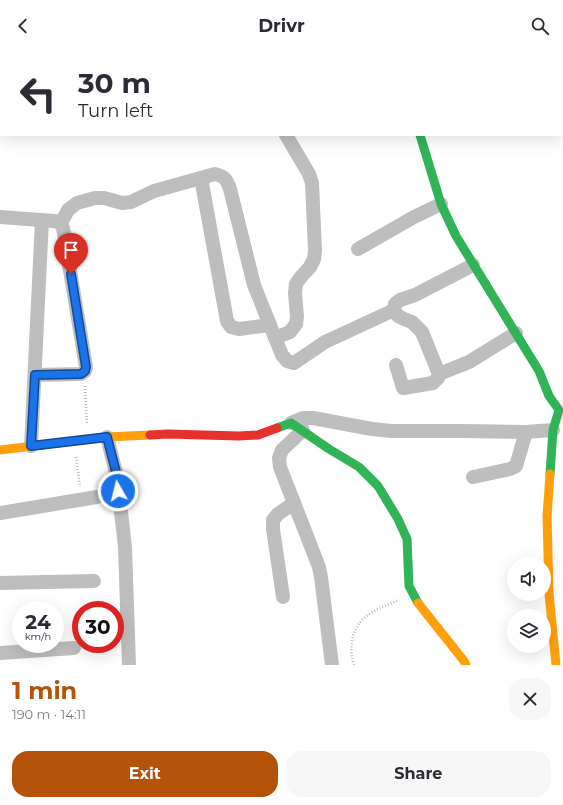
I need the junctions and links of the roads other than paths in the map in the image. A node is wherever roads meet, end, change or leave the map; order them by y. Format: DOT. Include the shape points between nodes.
graph roads {
  1 [pos="287,136"];
  2 [pos="420,136"];
  3 [pos="201,178"];
  4 [pos="441,204"];
  5 [pos="0,217"];
  6 [pos="42,220"];
  7 [pos="60,223"];
  8 [pos="358,249"];
  9 [pos="473,265"];
  10 [pos="394,310"];
  11 [pos="273,332"];
  12 [pos="516,333"];
  13 [pos="396,365"];
  14 [pos="439,374"];
  15 [pos="35,375"];
  16 [pos="297,427"];
  17 [pos="554,430"];
  18 [pos="526,432"];
  19 [pos="107,437"];
  20 [pos="31,446"];
  21 [pos="0,450"];
  22 [pos="473,477"];
  23 [pos="97,497"];
  24 [pos="294,503"];
  25 [pos="0,513"];
  26 [pos="94,581"];
  27 [pos="0,583"];
  28 [pos="283,597"];
  29 [pos="72,648"];
  30 [pos="0,653"];
  31 [pos="129,665"];
  32 [pos="332,665"];
  33 [pos="466,665"];
  34 [pos="556,665"];
  1 -- 11 [label="street" via="312,183 315,250 310,267 296,284 296,324 290,332"];
  2 -- 4 [label="street"];
  3 -- 7 [label="street" via="154,191 131,202 95,198 77,203 68,210"];
  3 -- 11 [label="street" via="215,174 227,181 254,285"];
  3 -- 11 [label="street" via="227,321 231,327 239,330"];
  4 -- 8 [label="street"];
  4 -- 9 [label="street"];
  5 -- 6 [label="street"];
  6 -- 7 [label="street"];
  6 -- 15 [label="street"];
  7 -- 15 [label="street" via="63,228 86,367 85,371 77,375"];
  9 -- 10 [label="street" via="400,300 395,304"];
  9 -- 12 [label="street"];
  10 -- 11 [label="street" via="325,342 294,363 287,361 282,355"];
  10 -- 14 [label="street" via="398,316 412,322 422,332"];
  12 -- 14 [label="street" via="469,362"];
  12 -- 17 [label="street" via="559,410"];
  13 -- 14 [label="street" via="402,388 433,383"];
  15 -- 20 [label="street"];
  16 -- 18 [label="street" via="303,418 313,418 392,431"];
  16 -- 19 [label="street" via="239,436 168,434"];
  16 -- 24 [label="street" via="279,458"];
  16 -- 33 [label="street" via="359,467 378,486 407,539 409,586 413,595"];
  17 -- 18 [label="street"];
  17 -- 34 [label="street" via="547,516 549,593"];
  18 -- 22 [label="street" via="516,466"];
  19 -- 20 [label="street"];
  19 -- 31 [label="street" via="117,476 125,547"];
  20 -- 21 [label="street"];
  23 -- 25 [label="street"];
  24 -- 28 [label="street" via="273,520"];
  24 -- 32 [label="street" via="319,567"];
  26 -- 27 [label="street"];
  29 -- 30 [label="street"];
}
